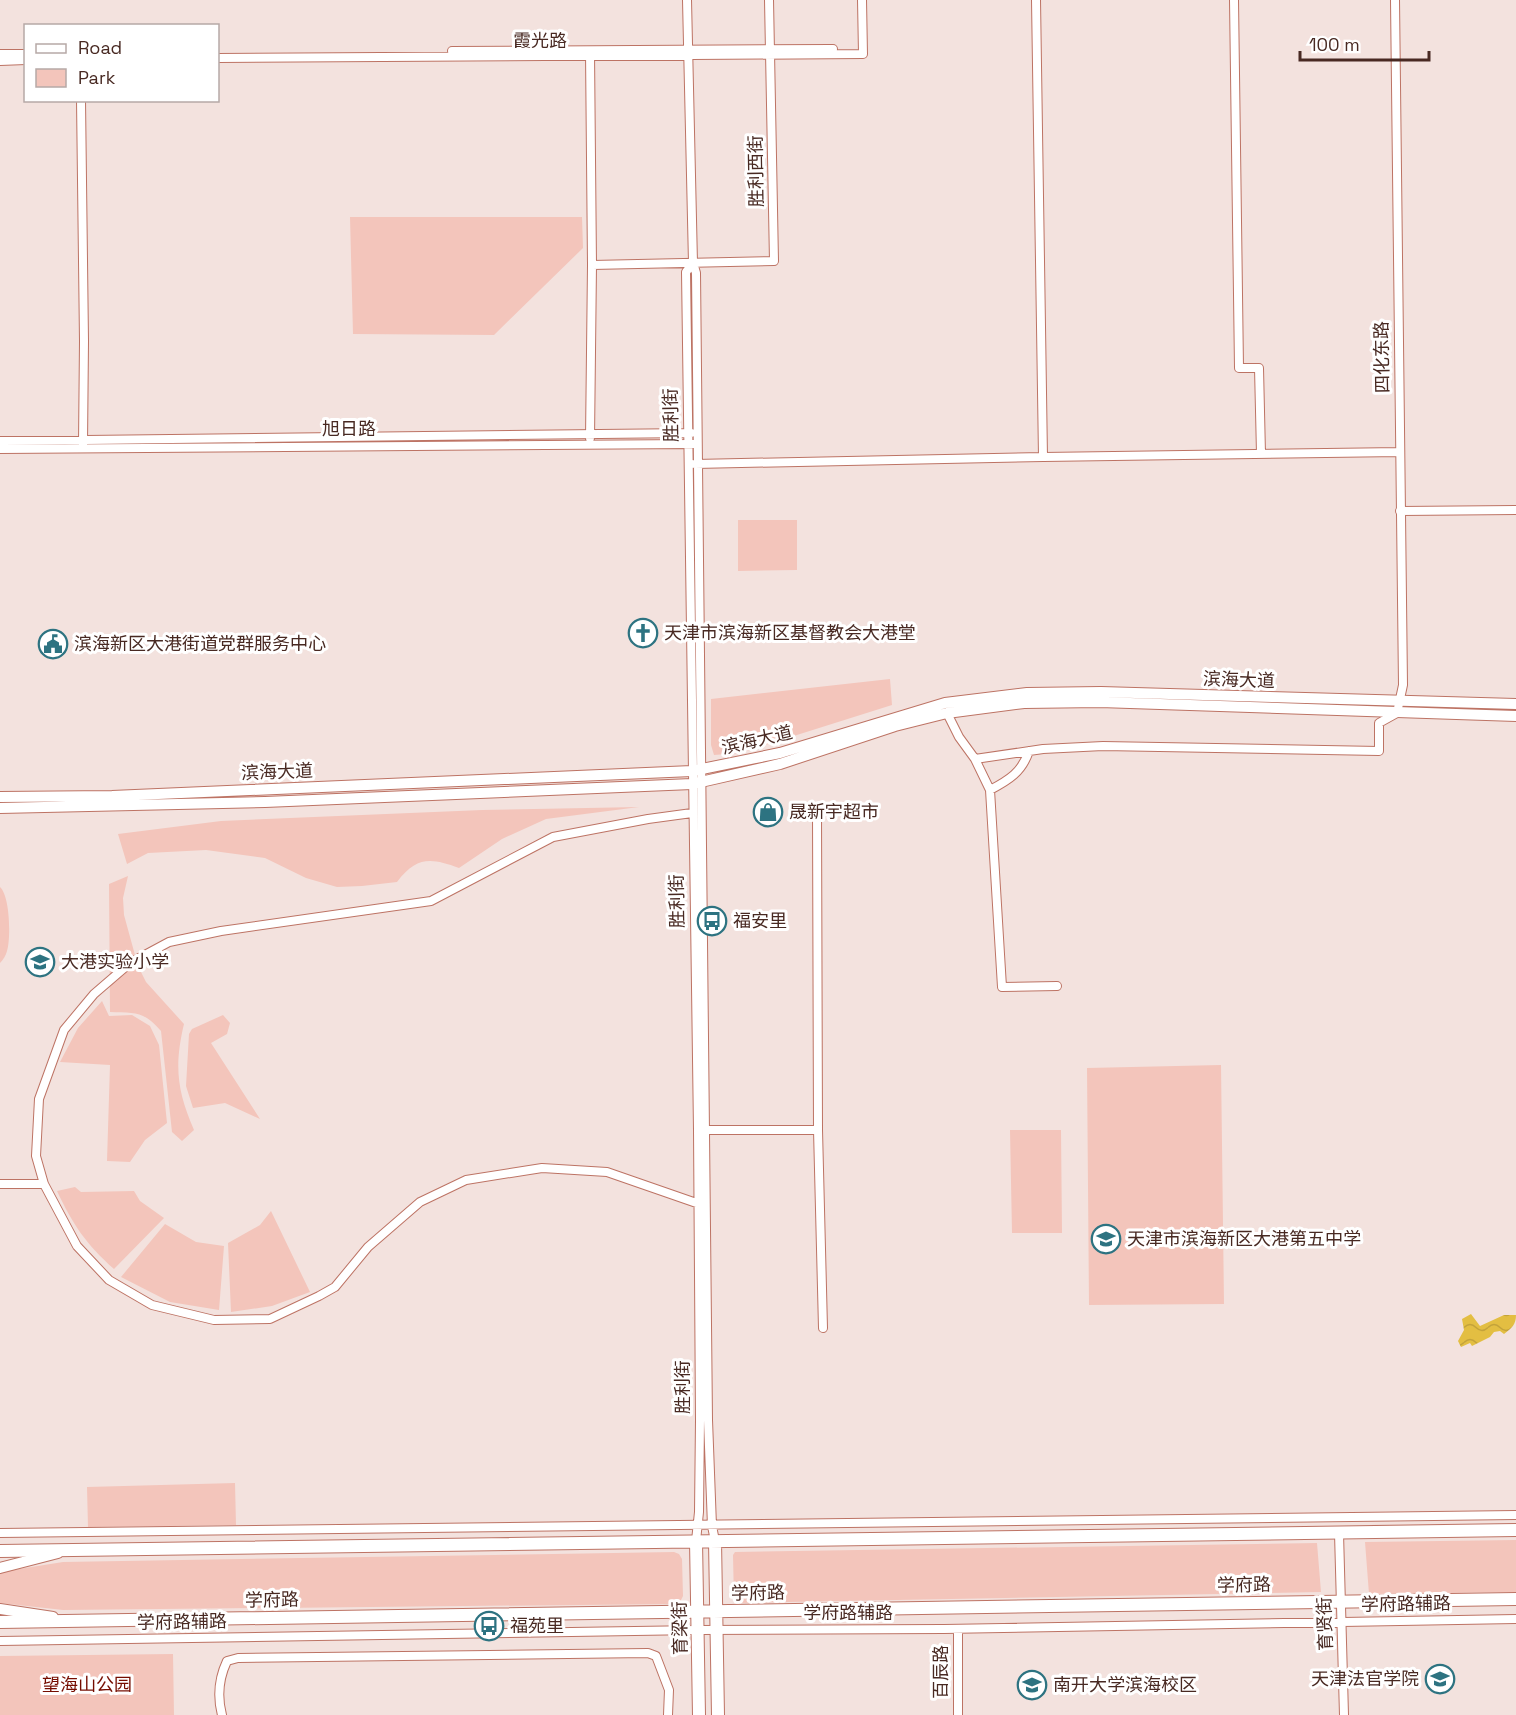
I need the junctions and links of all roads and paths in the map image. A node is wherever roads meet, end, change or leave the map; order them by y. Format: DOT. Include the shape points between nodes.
graph roads {
  1 [pos="687,0"];
  2 [pos="769,0"];
  3 [pos="862,0"];
  4 [pos="1036,0"];
  5 [pos="1234,0"];
  6 [pos="1395,0"];
  7 [pos="770,52"];
  8 [pos="219,53"];
  9 [pos="687,53"];
  10 [pos="0,54"];
  11 [pos="24,54"];
  12 [pos="590,54"];
  13 [pos="219,58"];
  14 [pos="24,60"];
  15 [pos="0,61"];
  16 [pos="81,102"];
  17 [pos="693,263"];
  18 [pos="592,265"];
  19 [pos="687,433"];
  20 [pos="697,433"];
  21 [pos="590,435"];
  22 [pos="0,441"];
  23 [pos="83,444"];
  24 [pos="688,444"];
  25 [pos="698,444"];
  26 [pos="590,445"];
  27 [pos="0,449"];
  28 [pos="1400,452"];
  29 [pos="1261,454"];
  30 [pos="1043,457"];
  31 [pos="698,463"];
  32 [pos="688,464"];
  33 [pos="1516,510"];
  34 [pos="1400,511"];
  35 [pos="695,634"];
  36 [pos="1516,704"];
  37 [pos="1399,707"];
  38 [pos="947,713"];
  39 [pos="1516,716"];
  40 [pos="1029,751"];
  41 [pos="975,759"];
  42 [pos="696,770"];
  43 [pos="696,783"];
  44 [pos="990,790"];
  45 [pos="0,797"];
  46 [pos="0,808"];
  47 [pos="693,813"];
  48 [pos="817,813"];
  49 [pos="1058,986"];
  50 [pos="701,1130"];
  51 [pos="818,1130"];
  52 [pos="0,1184"];
  53 [pos="44,1184"];
  54 [pos="702,1205"];
  55 [pos="823,1328"];
  56 [pos="1516,1515"];
  57 [pos="697,1526"];
  58 [pos="712,1526"];
  59 [pos="1516,1530"];
  60 [pos="0,1533"];
  61 [pos="1339,1533"];
  62 [pos="696,1541"];
  63 [pos="715,1541"];
  64 [pos="67,1550"];
  65 [pos="0,1551"];
  66 [pos="0,1568"];
  67 [pos="1516,1599"];
  68 [pos="1341,1602"];
  69 [pos="0,1609"];
  70 [pos="697,1612"];
  71 [pos="717,1612"];
  72 [pos="1516,1619"];
  73 [pos="74,1621"];
  74 [pos="0,1622"];
  75 [pos="1342,1622"];
  76 [pos="958,1629"];
  77 [pos="698,1630"];
  78 [pos="718,1631"];
  79 [pos="0,1641"];
  80 [pos="222,1715"];
  81 [pos="668,1715"];
  82 [pos="699,1715"];
  83 [pos="718,1715"];
  84 [pos="958,1715"];
  85 [pos="1344,1715"];
  1 -- 9 [label="street, 胜利街"];
  2 -- 7 [label="street, 胜利西街"];
  3 -- 7 [label="street, 霞光路" via="863,52"];
  4 -- 30 [label="street"];
  5 -- 29 [label="street" via="1239,368 1259,368"];
  6 -- 28 [label="street, 四化东路"];
  7 -- 9 [label="street, 霞光路"];
  7 -- 17 [label="street, 胜利西街" via="774,261"];
  8 -- 12 [label="street, 霞光路"];
  9 -- 12 [label="street, 霞光路"];
  9 -- 17 [label="street, 胜利街"];
  10 -- 11 [label="street"];
  12 -- 13 [label="street, 霞光路"];
  12 -- 18 [label="street"];
  14 -- 15 [label="street"];
  16 -- 23 [label="street"];
  17 -- 18 [label="street"];
  17 -- 19 [label="street, 胜利街" via="686,272"];
  17 -- 20 [label="street, 胜利街"];
  18 -- 21 [label="street"];
  19 -- 20 [label="street, 旭日路"];
  19 -- 21 [label="street, 旭日路"];
  19 -- 24 [label="street, 胜利街"];
  20 -- 25 [label="street, 胜利街"];
  21 -- 23 [label="street, 旭日路"];
  21 -- 26 [label="street"];
  22 -- 23 [label="street, 旭日路"];
  23 -- 26 [label="street, 旭日路"];
  23 -- 27 [label="street, 旭日路"];
  24 -- 25 [label="street, 旭日路"];
  24 -- 26 [label="street, 旭日路"];
  24 -- 32 [label="street, 胜利街"];
  25 -- 31 [label="street, 胜利街"];
  28 -- 29 [label="street"];
  28 -- 34 [label="street, 四化东路"];
  29 -- 30 [label="street"];
  30 -- 31 [label="street"];
  31 -- 32 [label="street"];
  31 -- 35 [label="street, 胜利街"];
  32 -- 35 [label="street, 胜利街"];
  33 -- 34 [label="street"];
  34 -- 37 [label="street, 四化东路"];
  35 -- 42 [label="street, 胜利街"];
  36 -- 37 [label="main road, 滨海大道"];
  37 -- 38 [label="main road, 滨海大道" via="1063,701"];
  37 -- 39 [label="main road, 滨海大道"];
  37 -- 40 [label="street" via="1379,723 1379,751 1103,746"];
  37 -- 42 [label="main road, 滨海大道" via="1065,691 987,697 945,703 780,753"];
  38 -- 41 [label="street"];
  38 -- 43 [label="main road, 滨海大道" via="780,764"];
  40 -- 41 [label="street"];
  40 -- 44 [label="street" via="1014,776"];
  41 -- 44 [label="street"];
  42 -- 43 [label="street, 胜利街"];
  42 -- 45 [label="main road, 滨海大道" via="112,796"];
  43 -- 46 [label="main road, 滨海大道" via="266,802"];
  43 -- 47 [label="street, 胜利街"];
  43 -- 50 [label="street, 胜利街"];
  44 -- 49 [label="street" via="1002,987"];
  47 -- 50 [label="street, 胜利街"];
  47 -- 53 [label="street" via="553,837 431,901 221,931 169,942 130,963 94,994 64,1030 39,1099 36,1156"];
  48 -- 51 [label="street"];
  50 -- 51 [label="street"];
  50 -- 54 [label="street, 胜利街"];
  51 -- 55 [label="street"];
  52 -- 53 [label="street"];
  53 -- 54 [label="street" via="77,1246 109,1280 152,1305 214,1320 270,1319 335,1287 368,1248 420,1202 466,1180 542,1168 607,1172"];
  54 -- 57 [label="street, 胜利街"];
  54 -- 58 [label="street, 胜利街"];
  56 -- 58 [label="street"];
  57 -- 58 [label="street"];
  57 -- 60 [label="street"];
  57 -- 62 [label="street, 胜利街"];
  58 -- 63 [label="street, 胜利街"];
  59 -- 61 [label="highway"];
  61 -- 63 [label="highway"];
  61 -- 68 [label="street, 育贤街"];
  62 -- 63 [label="highway"];
  62 -- 64 [label="highway"];
  62 -- 70 [label="highway, 育梁街"];
  63 -- 71 [label="highway, 育梁街"];
  64 -- 65 [label="highway"];
  64 -- 66 [label="main road"];
  67 -- 68 [label="highway, 学府路"];
  68 -- 71 [label="highway, 学府路"];
  68 -- 75 [label="street, 育贤街"];
  69 -- 73 [label="main road"];
  70 -- 71 [label="highway, 学府路"];
  70 -- 73 [label="highway, 学府路"];
  70 -- 77 [label="highway, 育梁街"];
  71 -- 78 [label="highway, 育梁街"];
  72 -- 75 [label="street, 学府路辅路"];
  73 -- 74 [label="highway, 学府路"];
  75 -- 76 [label="street, 学府路辅路"];
  75 -- 85 [label="street, 育贤街"];
  76 -- 78 [label="street, 学府路辅路"];
  76 -- 84 [label="street, 百辰路"];
  77 -- 78 [label="street, 学府路辅路"];
  77 -- 79 [label="street, 学府路辅路"];
  77 -- 82 [label="highway, 育梁街"];
  78 -- 83 [label="highway, 育梁街"];
  80 -- 81 [label="street" via="220,1676 227,1661 238,1658 648,1653 656,1656 669,1690"];
}
